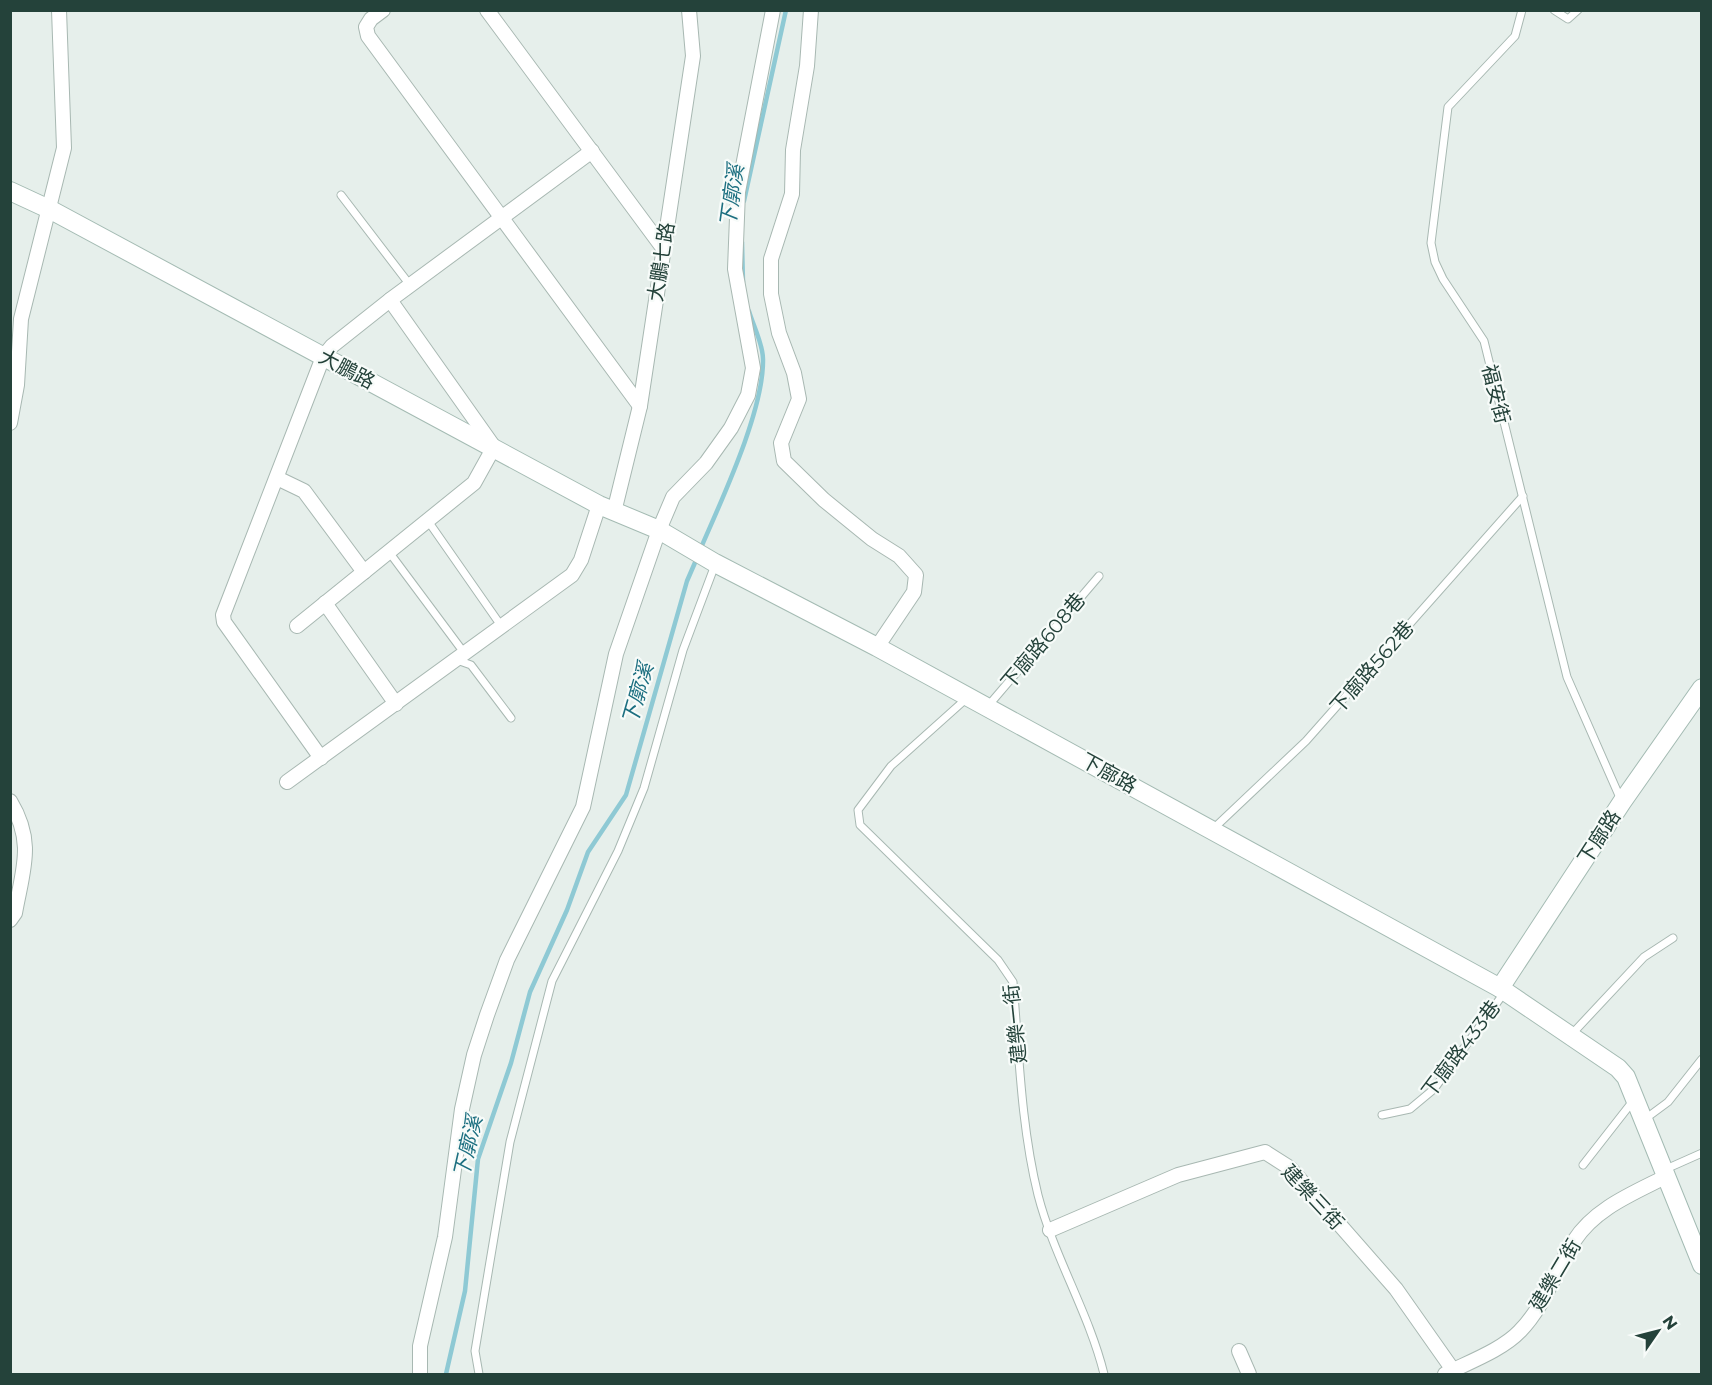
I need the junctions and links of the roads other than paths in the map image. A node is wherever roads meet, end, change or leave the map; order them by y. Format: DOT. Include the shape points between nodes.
graph roads {
  1 [pos="59,10"];
  2 [pos="383,10"];
  3 [pos="487,10"];
  4 [pos="689,10"];
  5 [pos="773,10"];
  6 [pos="812,10"];
  7 [pos="1554,10"];
  8 [pos="1578,10"];
  9 [pos="1521,11"];
  10 [pos="592,151"];
  11 [pos="10,191"];
  12 [pos="341,195"];
  13 [pos="51,210"];
  14 [pos="501,216"];
  15 [pos="663,248"];
  16 [pos="410,285"];
  17 [pos="390,300"];
  18 [pos="323,357"];
  19 [pos="640,406"];
  20 [pos="10,423"];
  21 [pos="494,447"];
  22 [pos="277,478"];
  23 [pos="1523,496"];
  24 [pos="607,509"];
  25 [pos="428,521"];
  26 [pos="659,530"];
  27 [pos="389,552"];
  28 [pos="716,562"];
  29 [pos="364,572"];
  30 [pos="1099,576"];
  31 [pos="325,603"];
  32 [pos="297,626"];
  33 [pos="502,627"];
  34 [pos="877,646"];
  35 [pos="461,657"];
  36 [pos="1701,688"];
  37 [pos="969,696"];
  38 [pos="396,704"];
  39 [pos="987,706"];
  40 [pos="511,718"];
  41 [pos="321,758"];
  42 [pos="288,782"];
  43 [pos="10,801"];
  44 [pos="1622,802"];
  45 [pos="1212,830"];
  46 [pos="10,920"];
  47 [pos="1673,939"];
  48 [pos="1503,989"];
  49 [pos="1571,1035"];
  50 [pos="1701,1059"];
  51 [pos="1636,1096"];
  52 [pos="1382,1115"];
  53 [pos="1645,1119"];
  54 [pos="1701,1153"];
  55 [pos="1583,1165"];
  56 [pos="1665,1173"];
  57 [pos="1050,1230"];
  58 [pos="1701,1265"];
  59 [pos="1239,1351"];
  60 [pos="1449,1372"];
  61 [pos="420,1374"];
  62 [pos="479,1374"];
  63 [pos="1104,1374"];
  64 [pos="1249,1374"];
  1 -- 13 [label="street" via="64,148"];
  2 -- 14 [label="street" via="366,27 368,36"];
  3 -- 10 [label="street"];
  4 -- 15 [label="street, 大鵬七路" via="693,56"];
  5 -- 26 [label="street" via="738,192 735,269 753,368 748,395 706,463 673,497"];
  6 -- 34 [label="street" via="793,150 792,194 771,259 771,294 799,399 781,443 784,461 793,470 846,519 899,556 916,575 914,592"];
  7 -- 8 [label="lane" via="1568,19"];
  9 -- 23 [label="lane, 福安街" via="1515,36 1449,107 1431,243 1443,279 1484,341"];
  10 -- 14 [label="street"];
  10 -- 15 [label="street"];
  11 -- 13 [label="street, 大鵬路"];
  12 -- 16 [label="lane"];
  13 -- 18 [label="street, 大鵬路"];
  13 -- 20 [label="street" via="21,319"];
  14 -- 16 [label="street"];
  14 -- 19 [label="street"];
  15 -- 19 [label="street, 大鵬七路"];
  16 -- 17 [label="street"];
  17 -- 18 [label="street"];
  17 -- 21 [label="street"];
  18 -- 21 [label="street, 大鵬路"];
  18 -- 22 [label="street"];
  19 -- 24 [label="street, 大鵬七路"];
  21 -- 24 [label="street, 大鵬路"];
  21 -- 25 [label="street" via="474,483"];
  22 -- 29 [label="street" via="304,491"];
  22 -- 41 [label="street" via="223,615 224,622"];
  23 -- 44 [label="lane, 福安街" via="1568,677"];
  23 -- 45 [label="lane, 下廍路562巷" via="1306,741"];
  24 -- 26 [label="street, 大鵬路"];
  24 -- 33 [label="street, 大鵬七路" via="572,575"];
  25 -- 27 [label="street"];
  25 -- 33 [label="lane"];
  26 -- 28 [label="street, 大鵬路"];
  26 -- 61 [label="street" via="616,654 583,807 507,960 474,1055 462,1109 445,1237 420,1346"];
  27 -- 29 [label="street"];
  27 -- 35 [label="lane"];
  28 -- 34 [label="street, 下廍路"];
  28 -- 62 [label="lane" via="683,650 644,789 618,851 552,981 510,1142 475,1351"];
  29 -- 31 [label="street"];
  30 -- 39 [label="lane, 下廍路608巷"];
  31 -- 32 [label="street"];
  31 -- 38 [label="street"];
  33 -- 35 [label="street, 大鵬七路"];
  34 -- 37 [label="street, 下廍路"];
  35 -- 38 [label="street, 大鵬七路"];
  35 -- 40 [label="lane"];
  36 -- 44 [label="street, 下廍路"];
  37 -- 39 [label="street, 下廍路"];
  37 -- 57 [label="lane, 建樂一街" via="891,766 858,810 860,825 998,960 1013,982 1028,1149"];
  38 -- 41 [label="street, 大鵬七路"];
  39 -- 45 [label="street, 下廍路"];
  41 -- 42 [label="street, 大鵬七路"];
  43 -- 46 [label="street" via="22,820 27,848 15,912"];
  44 -- 48 [label="street, 下廍路"];
  45 -- 48 [label="street, 下廍路"];
  47 -- 49 [label="lane" via="1644,957"];
  48 -- 49 [label="street, 下廍路"];
  48 -- 52 [label="lane, 下廍路433巷" via="1434,1089 1410,1109"];
  49 -- 51 [label="street, 下廍路" via="1618,1068"];
  50 -- 53 [label="lane" via="1668,1102"];
  51 -- 53 [label="street, 下廍路"];
  51 -- 55 [label="lane"];
  53 -- 56 [label="street, 下廍路"];
  54 -- 56 [label="lane"];
  56 -- 58 [label="street, 下廍路"];
  56 -- 60 [label="street, 建樂二街" via="1609,1206 1575,1238 1514,1337"];
  57 -- 60 [label="street, 建樂三街" via="1178,1175 1265,1152 1290,1168 1396,1289"];
  57 -- 63 [label="lane, 建樂一街"];
  59 -- 64 [label="street"];
}
